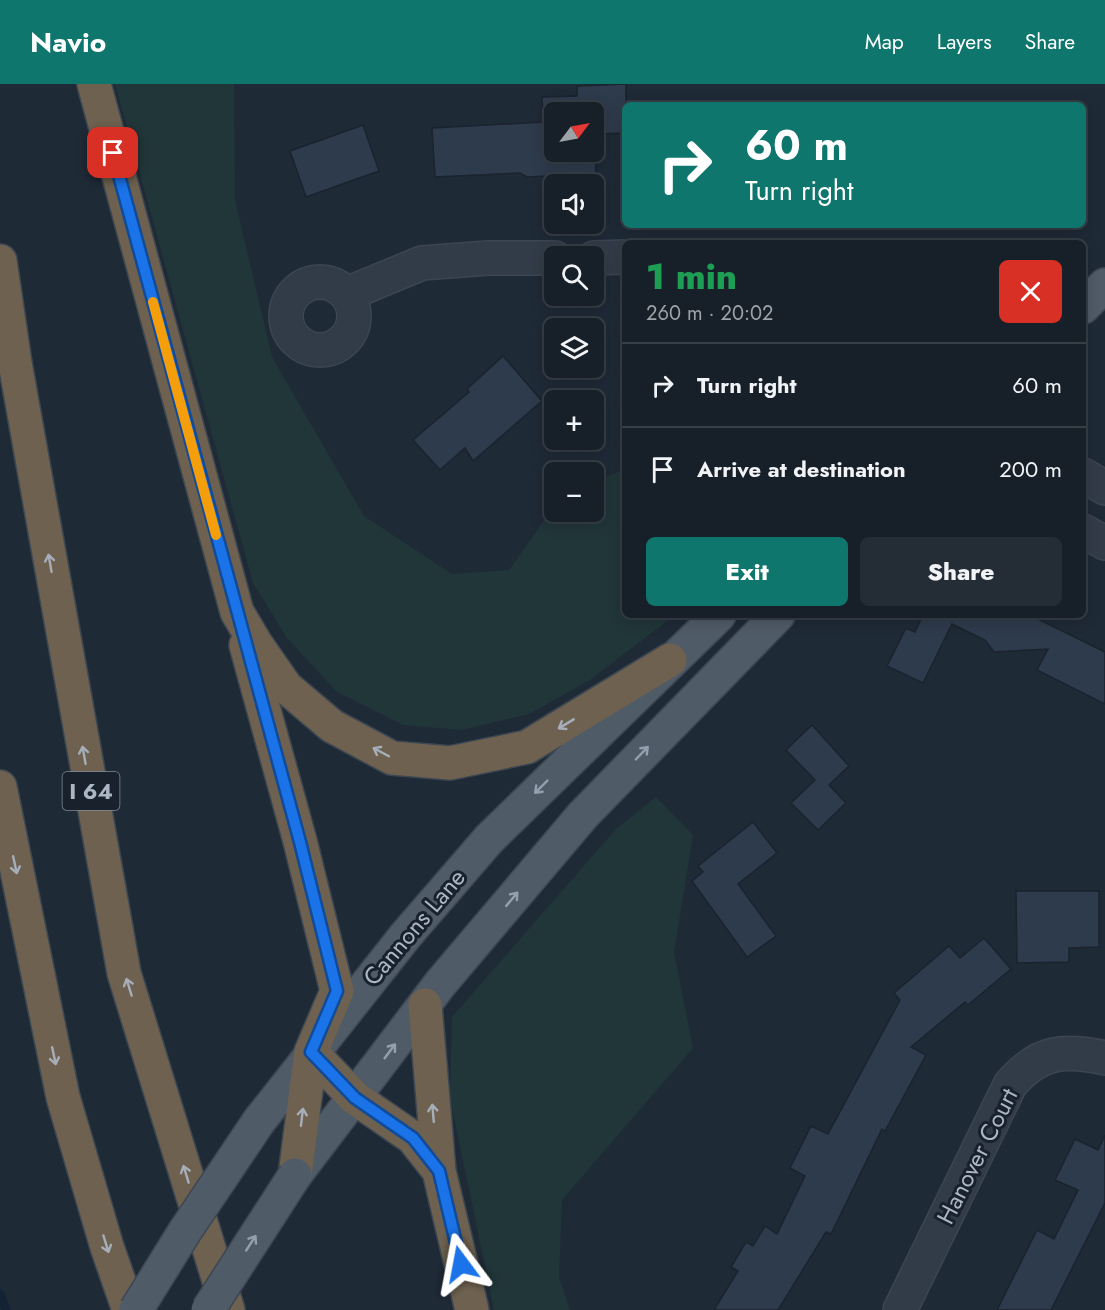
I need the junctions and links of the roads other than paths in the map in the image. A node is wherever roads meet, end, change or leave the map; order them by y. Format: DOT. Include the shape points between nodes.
graph roads {
  1 [pos="94,84"];
  2 [pos="622,257"];
  3 [pos="544,258"];
  4 [pos="604,258"];
  5 [pos="0,261"];
  6 [pos="1105,285"];
  7 [pos="347,294"];
  8 [pos="1086,304"];
  9 [pos="1086,477"];
  10 [pos="1105,488"];
  11 [pos="1086,533"];
  12 [pos="1105,543"];
  13 [pos="237,612"];
  14 [pos="716,618"];
  15 [pos="775,618"];
  16 [pos="673,657"];
  17 [pos="708,684"];
  18 [pos="0,787"];
  19 [pos="425,1005"];
  20 [pos="311,1052"];
  21 [pos="1099,1056"];
  22 [pos="355,1098"];
  23 [pos="439,1171"];
  24 [pos="295,1175"];
  25 [pos="129,1310"];
  26 [pos="136,1310"];
  27 [pos="208,1310"];
  28 [pos="228,1310"];
  29 [pos="472,1310"];
  30 [pos="900,1310"];
  1 -- 13 [label="highway"];
  2 -- 4 [label="street"];
  3 -- 7 [label="street" via="422,263"];
  28 -- 5 [label="highway, I 64, one-way" via="124,972"];
  6 -- 8 [label="main road"];
  9 -- 10 [label="street"];
  11 -- 12 [label="street"];
  16 -- 13 [label="highway, one-way" via="527,747 450,763 392,758 332,726 286,687"];
  13 -- 20 [label="highway" via="337,991"];
  14 -- 16 [label="main road, Cannons Lane"];
  15 -- 17 [label="main road"];
  16 -- 17 [label="main road"];
  16 -- 20 [label="main road, Cannons Lane, one-way" via="489,839"];
  19 -- 17 [label="main road, one-way" via="583,815"];
  18 -- 25 [label="highway, one-way" via="63,1097"];
  22 -- 19 [label="main road, one-way"];
  23 -- 19 [label="highway, one-way"];
  20 -- 22 [label="highway"];
  24 -- 20 [label="highway, one-way"];
  20 -- 26 [label="main road, Cannons Lane, bridge" via="185,1230"];
  21 -- 30 [label="street, Hanover Court" via="1056,1053 1022,1070 1010,1085"];
  22 -- 23 [label="highway" via="413,1138"];
  22 -- 24 [label="main road"];
  23 -- 29 [label="highway"];
  27 -- 24 [label="main road, one-way, bridge"];
}
